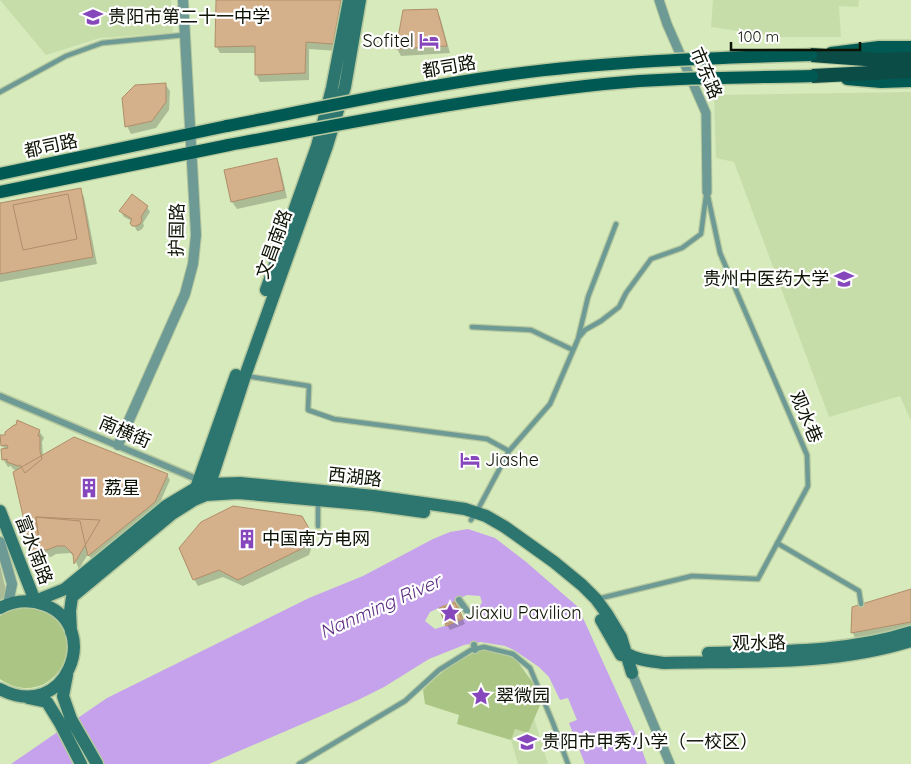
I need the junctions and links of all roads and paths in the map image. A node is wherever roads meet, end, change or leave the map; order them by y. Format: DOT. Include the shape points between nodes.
graph roads {
  1 [pos="183,0"];
  2 [pos="349,0"];
  3 [pos="360,0"];
  4 [pos="659,0"];
  5 [pos="185,35"];
  6 [pos="911,47"];
  7 [pos="811,55"];
  8 [pos="911,59"];
  9 [pos="911,71"];
  10 [pos="812,76"];
  11 [pos="911,81"];
  12 [pos="0,92"];
  13 [pos="190,134"];
  14 [pos="191,152"];
  15 [pos="0,174"];
  16 [pos="0,192"];
  17 [pos="707,192"];
  18 [pos="616,224"];
  19 [pos="472,327"];
  20 [pos="578,338"];
  21 [pos="573,350"];
  22 [pos="245,376"];
  23 [pos="0,396"];
  24 [pos="118,445"];
  25 [pos="508,451"];
  26 [pos="203,487"];
  27 [pos="318,500"];
  28 [pos="0,511"];
  29 [pos="473,516"];
  30 [pos="318,526"];
  31 [pos="0,542"];
  32 [pos="777,543"];
  33 [pos="596,599"];
  34 [pos="459,600"];
  35 [pos="35,601"];
  36 [pos="860,604"];
  37 [pos="4,606"];
  38 [pos="467,611"];
  39 [pos="71,632"];
  40 [pos="911,632"];
  41 [pos="617,639"];
  42 [pos="911,641"];
  43 [pos="625,652"];
  44 [pos="68,672"];
  45 [pos="632,672"];
  46 [pos="0,689"];
  47 [pos="23,697"];
  48 [pos="66,721"];
  49 [pos="81,764"];
  50 [pos="97,764"];
  51 [pos="299,764"];
  52 [pos="568,764"];
  53 [pos="670,764"];
  1 -- 5 [label="street, 护国路"];
  2 -- 26 [label="main road, 文昌南路" via="317,146"];
  3 -- 22 [label="main road, 文昌南路" via="345,87 327,146"];
  4 -- 17 [label="street, 市东路" via="706,113"];
  5 -- 12 [label="lane" via="102,42 66,56"];
  5 -- 13 [label="street, 护国路"];
  6 -- 7 [label="main road, 都司路" via="879,47"];
  7 -- 8 [label="highway"];
  7 -- 13 [label="main road, 都司路, bridge" via="702,58 506,75"];
  9 -- 10 [label="highway"];
  10 -- 11 [label="main road, 都司路" via="880,82"];
  10 -- 14 [label="main road, 都司路, bridge" via="587,86 495,97"];
  13 -- 14 [label="street, 护国路"];
  13 -- 15 [label="main road, 都司路"];
  14 -- 16 [label="main road, 都司路"];
  14 -- 24 [label="street, 护国路" via="196,235 193,264 185,294"];
  17 -- 20 [label="lane" via="702,234 682,248 652,259 626,293 620,307"];
  17 -- 32 [label="lane, 观水巷" via="720,253 807,455 808,486"];
  18 -- 20 [label="lane" via="588,297"];
  19 -- 21 [label="lane" via="532,330"];
  20 -- 21 [label="lane"];
  21 -- 25 [label="lane" via="550,404"];
  22 -- 25 [label="lane" via="309,386 308,410 334,419 487,439"];
  22 -- 26 [label="main road, 文昌南路"];
  23 -- 24 [label="street, 南横街"];
  24 -- 26 [label="street, 南横街"];
  25 -- 29 [label="lane"];
  26 -- 27 [label="main road, 西湖路"];
  26 -- 29 [label="main road, 西湖路" via="240,483 374,496 464,509"];
  26 -- 35 [label="main road, 西湖路" via="166,506 65,589"];
  26 -- 39 [label="main road, 西湖路" via="194,500 172,514 72,597"];
  27 -- 29 [label="main road, 西湖路"];
  27 -- 30 [label="lane"];
  28 -- 35 [label="main road, 富水南路"];
  29 -- 33 [label="main road, 西湖路" via="486,516 505,527 554,562"];
  29 -- 41 [label="main road, 西湖路" via="501,532 578,591"];
  31 -- 37 [label="street, 富水南路" via="12,584"];
  32 -- 33 [label="lane, 观水巷" via="758,578 692,576"];
  32 -- 36 [label="lane" via="859,590"];
  33 -- 41 [label="main road, 西湖路" via="607,614"];
  34 -- 38 [label="street"];
  35 -- 37 [label="main road, 西湖路" via="22,600"];
  35 -- 39 [label="main road" via="50,607 63,618"];
  39 -- 44 [label="main road, 西湖路" via="73,659"];
  40 -- 41 [label="main road, 观水路" via="856,645 813,650 662,654 646,652"];
  41 -- 43 [label="main road, 观水路"];
  41 -- 45 [label="main road, 西湖路"];
  42 -- 43 [label="main road, 观水路" via="858,655 804,659 664,663 643,660"];
  43 -- 45 [label="main road, 西湖路"];
  44 -- 47 [label="main road" via="49,691"];
  44 -- 48 [label="main road, 西湖路" via="63,696"];
  45 -- 53 [label="street, 西湖路"];
  46 -- 47 [label="main road"];
  47 -- 48 [label="main road" via="47,702"];
  48 -- 49 [label="main road"];
  48 -- 50 [label="main road"];
  51 -- 52 [label="lane" via="405,701 439,670 474,648 484,647 513,654 530,668"];
}
